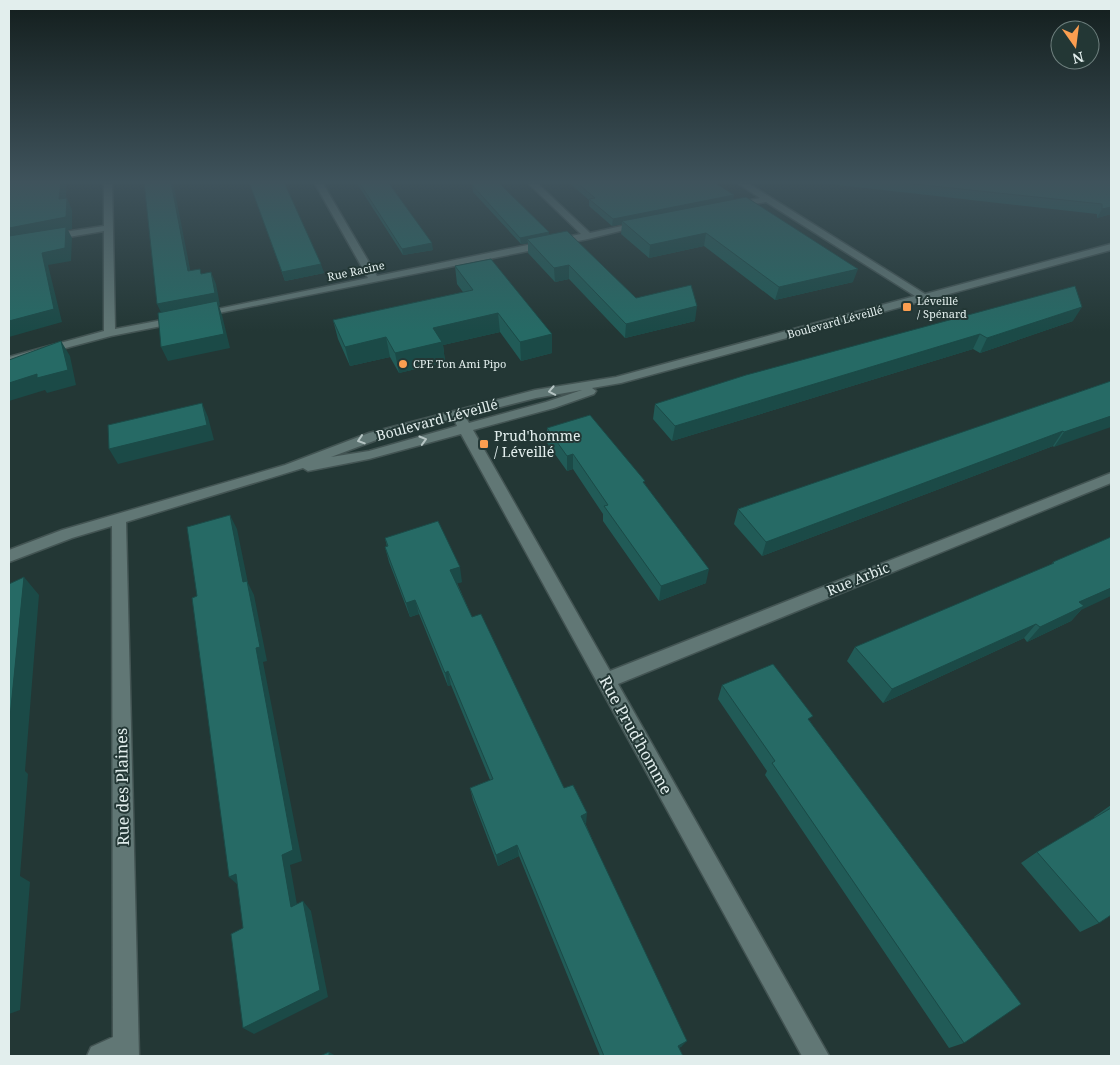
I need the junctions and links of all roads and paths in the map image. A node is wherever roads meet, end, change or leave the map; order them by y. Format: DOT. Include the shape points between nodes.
graph roads {
  1 [pos="84,232"];
  2 [pos="109,232"];
  3 [pos="346,232"];
  4 [pos="583,232"];
  5 [pos="608,232"];
  6 [pos="819,232"];
  7 [pos="588,236"];
  8 [pos="42,238"];
  9 [pos="1111,247"];
  10 [pos="374,280"];
  11 [pos="925,298"];
  12 [pos="110,333"];
  13 [pos="9,360"];
  14 [pos="461,421"];
  15 [pos="1111,478"];
  16 [pos="119,518"];
  17 [pos="9,556"];
  18 [pos="606,681"];
  19 [pos="126,1050"];
  20 [pos="100,1056"];
  21 [pos="816,1056"];
  1 -- 8 [label="street"];
  2 -- 12 [label="street"];
  3 -- 10 [label="street"];
  4 -- 7 [label="street"];
  5 -- 7 [label="street, Rue Racine"];
  6 -- 11 [label="street"];
  7 -- 10 [label="street, Rue Racine"];
  9 -- 11 [label="street, Boulevard Léveillé"];
  10 -- 12 [label="street, Rue Racine"];
  11 -- 14 [label="street, Boulevard Léveillé" via="617,380 562,401"];
  12 -- 13 [label="street, Rue Racine"];
  14 -- 16 [label="street, Boulevard Léveillé" via="341,462 290,468"];
  14 -- 18 [label="street, Rue Prud'homme"];
  15 -- 18 [label="street, Rue Arbic"];
  16 -- 17 [label="street, Boulevard Léveillé"];
  16 -- 19 [label="street, Rue des Plaines"];
  18 -- 21 [label="street, Rue Prud'homme"];
  19 -- 20 [label="street"];
}
